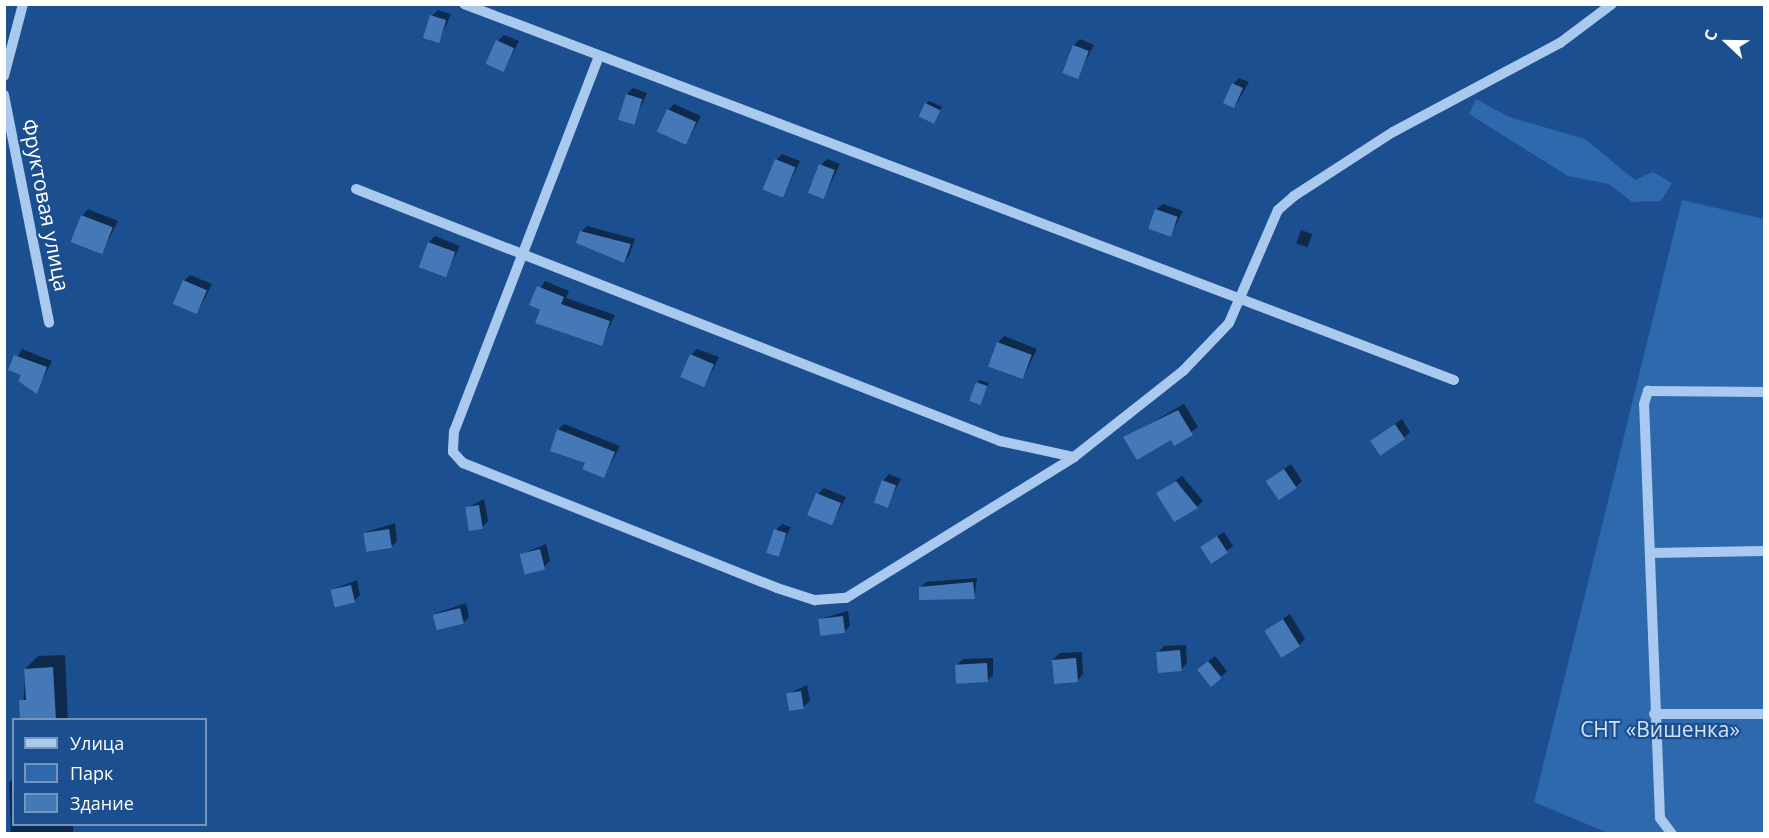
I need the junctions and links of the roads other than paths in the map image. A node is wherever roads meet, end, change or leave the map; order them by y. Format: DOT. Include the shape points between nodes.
graph roads {
  1 [pos="22,4"];
  2 [pos="464,4"];
  3 [pos="1612,4"];
  4 [pos="599,56"];
  5 [pos="4,76"];
  6 [pos="4,95"];
  7 [pos="356,189"];
  8 [pos="522,254"];
  9 [pos="1244,300"];
  10 [pos="49,322"];
  11 [pos="1454,380"];
  12 [pos="1764,392"];
  13 [pos="1074,457"];
  14 [pos="1764,550"];
  15 [pos="1651,553"];
  16 [pos="1654,714"];
  17 [pos="1764,714"];
  18 [pos="1672,834"];
  1 -- 5 [label="street"];
  2 -- 4 [label="street"];
  3 -- 9 [label="street" via="1560,43 1393,132 1294,196 1278,210"];
  4 -- 8 [label="street"];
  4 -- 9 [label="street"];
  6 -- 10 [label="street, Фруктовая улица"];
  7 -- 8 [label="street"];
  8 -- 13 [label="street" via="1000,441"];
  8 -- 13 [label="street" via="454,432 453,452 463,463 777,588 815,600 846,598"];
  9 -- 11 [label="street"];
  9 -- 13 [label="street" via="1183,371"];
  12 -- 15 [label="street" via="1648,391 1644,404"];
  14 -- 15 [label="street"];
  15 -- 16 [label="street"];
  16 -- 17 [label="street"];
  16 -- 18 [label="street" via="1660,818"];
}
